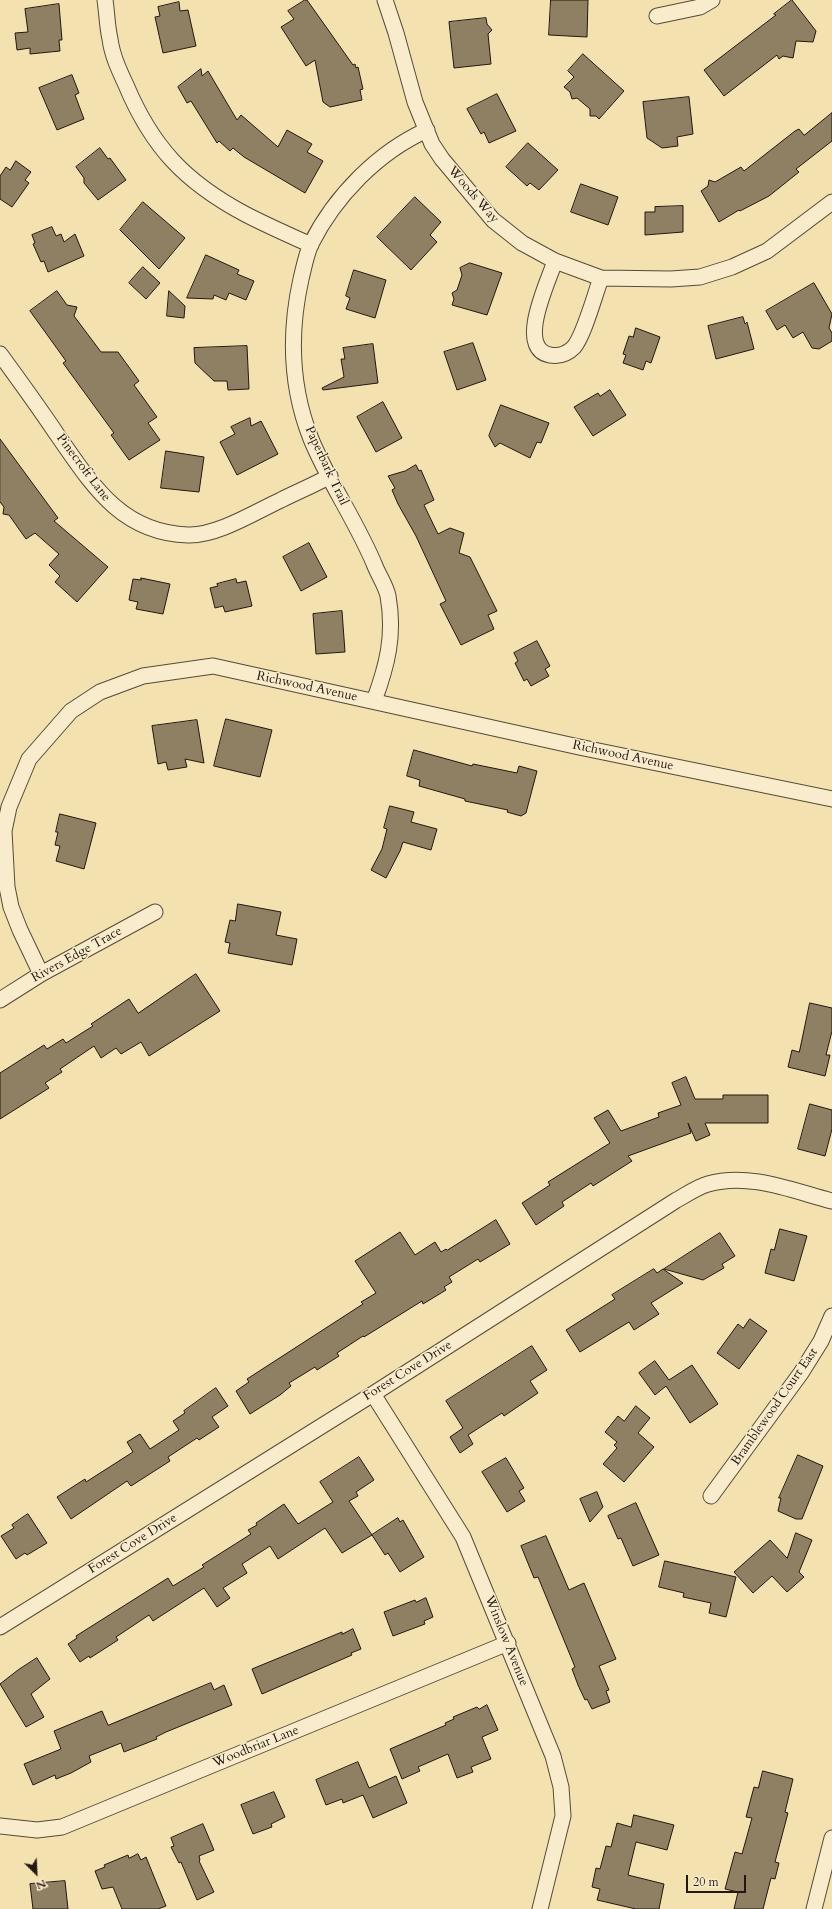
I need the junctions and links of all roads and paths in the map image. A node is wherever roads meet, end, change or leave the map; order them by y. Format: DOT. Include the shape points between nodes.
graph roads {
  1 [pos="105,0"];
  2 [pos="385,0"];
  3 [pos="712,0"];
  4 [pos="657,16"];
  5 [pos="427,130"];
  6 [pos="832,202"];
  7 [pos="311,245"];
  8 [pos="555,261"];
  9 [pos="601,278"];
  10 [pos="0,354"];
  11 [pos="330,476"];
  12 [pos="374,702"];
  13 [pos="832,799"];
  14 [pos="155,912"];
  15 [pos="41,974"];
  16 [pos="0,1000"];
  17 [pos="832,1201"];
  18 [pos="832,1316"];
  19 [pos="373,1394"];
  20 [pos="711,1496"];
  21 [pos="0,1627"];
  22 [pos="508,1643"];
  23 [pos="0,1826"];
  24 [pos="832,1838"];
  25 [pos="540,1909"];
  26 [pos="814,1909"];
  1 -- 7 [label="street" via="110,40 116,62 136,111 158,145 176,166 198,183 244,213"];
  2 -- 5 [label="street, Woods Way" via="415,102"];
  3 -- 4 [label="street" via="700,7"];
  5 -- 7 [label="street, Paperbark Trail" via="414,136 367,170 344,193"];
  5 -- 8 [label="street, Woods Way" via="442,159 493,220 522,243"];
  6 -- 9 [label="street, Woods Way" via="767,251 732,267 700,277"];
  7 -- 11 [label="street, Paperbark Trail" via="297,296 292,332 293,372 311,438"];
  8 -- 9 [label="street, Woods Way"];
  8 -- 9 [label="street" via="533,331 538,346 546,354 566,354 575,346"];
  10 -- 11 [label="street, Pinecroft Lane" via="106,500 123,514 143,525 189,536 218,530"];
  11 -- 12 [label="street, Paperbark Trail" via="365,542 387,595 389,649"];
  12 -- 13 [label="street, Richwood Avenue"];
  12 -- 15 [label="street, Richwood Avenue" via="213,666 143,676 100,692 71,711 29,759 9,807 4,832 4,860 11,907"];
  14 -- 15 [label="street, Rivers Edge Trace"];
  15 -- 16 [label="street, Rivers Edge Trace"];
  17 -- 19 [label="street, Forest Cove Drive" via="750,1180 732,1179 707,1184 675,1201"];
  18 -- 20 [label="street, Bramblewood Court East" via="822,1341"];
  19 -- 21 [label="street, Forest Cove Drive"];
  19 -- 22 [label="street, Winslow Avenue" via="463,1537"];
  22 -- 23 [label="street, Woodbriar Lane" via="62,1827 37,1830"];
  22 -- 25 [label="street, Winslow Avenue" via="553,1756 561,1787 563,1816"];
  24 -- 26 [label="street"];
}
